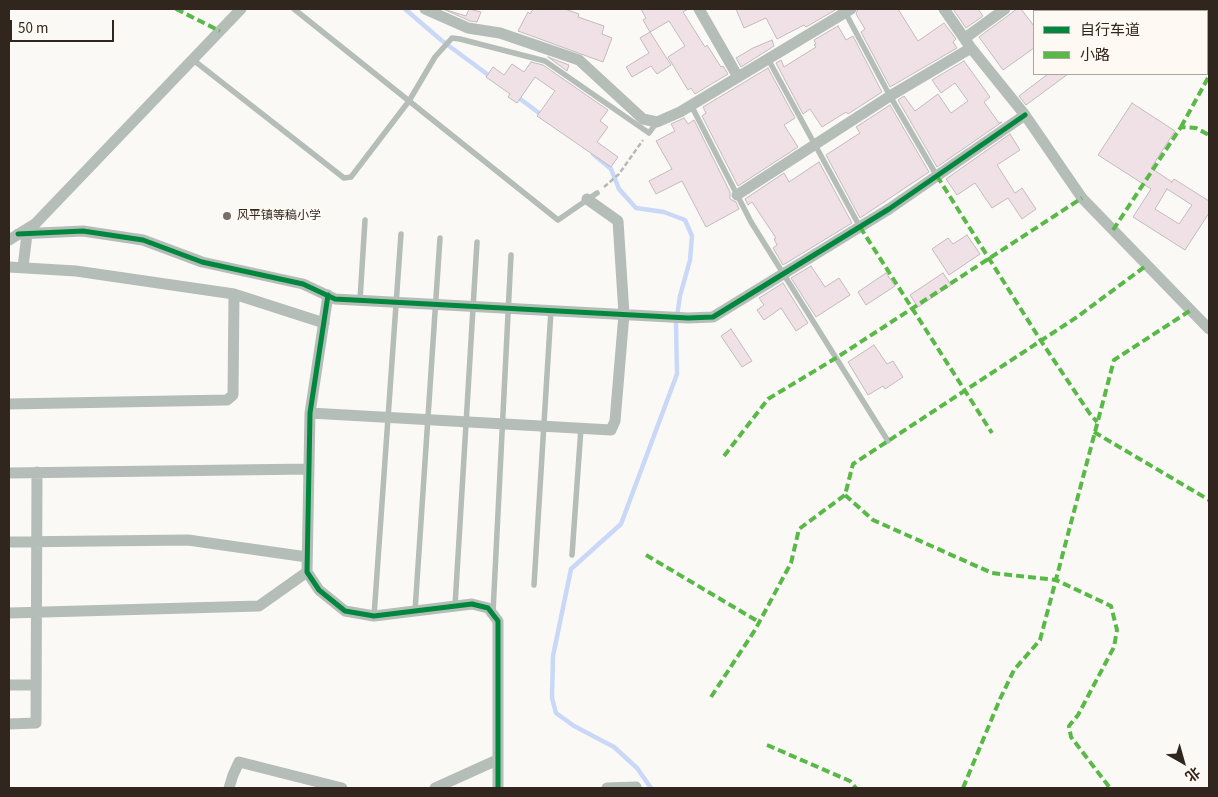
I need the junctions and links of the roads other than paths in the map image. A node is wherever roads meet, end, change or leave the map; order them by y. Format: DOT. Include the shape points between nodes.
graph roads {
  1 [pos="241,9"];
  2 [pos="294,9"];
  3 [pos="425,9"];
  4 [pos="699,9"];
  5 [pos="944,9"];
  6 [pos="1005,9"];
  7 [pos="848,10"];
  8 [pos="968,43"];
  9 [pos="768,59"];
  10 [pos="192,60"];
  11 [pos="738,77"];
  12 [pos="890,96"];
  13 [pos="409,101"];
  14 [pos="691,105"];
  15 [pos="1024,115"];
  16 [pos="656,122"];
  17 [pos="815,146"];
  18 [pos="937,176"];
  19 [pos="737,194"];
  20 [pos="592,196"];
  21 [pos="365,220"];
  22 [pos="860,227"];
  23 [pos="401,234"];
  24 [pos="18,236"];
  25 [pos="440,238"];
  26 [pos="477,242"];
  27 [pos="511,255"];
  28 [pos="9,267"];
  29 [pos="23,267"];
  30 [pos="783,274"];
  31 [pos="234,294"];
  32 [pos="328,295"];
  33 [pos="360,300"];
  34 [pos="396,302"];
  35 [pos="436,304"];
  36 [pos="473,306"];
  37 [pos="508,308"];
  38 [pos="551,310"];
  39 [pos="624,314"];
  40 [pos="324,323"];
  41 [pos="1209,329"];
  42 [pos="9,404"];
  43 [pos="310,412"];
  44 [pos="388,417"];
  45 [pos="428,419"];
  46 [pos="466,422"];
  47 [pos="502,424"];
  48 [pos="544,426"];
  49 [pos="581,428"];
  50 [pos="888,441"];
  51 [pos="309,469"];
  52 [pos="37,472"];
  53 [pos="9,473"];
  54 [pos="9,542"];
  55 [pos="36,542"];
  56 [pos="572,555"];
  57 [pos="307,557"];
  58 [pos="307,572"];
  59 [pos="534,585"];
  60 [pos="455,606"];
  61 [pos="415,611"];
  62 [pos="36,612"];
  63 [pos="9,613"];
  64 [pos="493,615"];
  65 [pos="374,616"];
  66 [pos="9,685"];
  67 [pos="36,685"];
  68 [pos="9,724"];
  69 [pos="497,760"];
  70 [pos="636,787"];
  71 [pos="229,788"];
  72 [pos="342,788"];
  73 [pos="435,788"];
  74 [pos="498,788"];
  75 [pos="606,788"];
  1 -- 10 [label="street"];
  2 -- 13 [label="lane"];
  3 -- 16 [label="street" via="468,28 500,33 579,60 643,119"];
  4 -- 11 [label="street"];
  5 -- 8 [label="street"];
  6 -- 8 [label="street"];
  7 -- 9 [label="street"];
  7 -- 12 [label="lane"];
  8 -- 12 [label="street"];
  8 -- 15 [label="street"];
  9 -- 11 [label="street"];
  9 -- 17 [label="lane"];
  10 -- 13 [label="lane" via="344,178 352,177"];
  10 -- 24 [label="street" via="35,224"];
  11 -- 14 [label="street"];
  12 -- 17 [label="street"];
  12 -- 18 [label="lane"];
  13 -- 16 [label="lane" via="435,57 452,38 546,61 649,132"];
  13 -- 20 [label="lane" via="558,220"];
  14 -- 16 [label="street"];
  14 -- 19 [label="lane"];
  15 -- 18 [label="street"];
  15 -- 41 [label="street" via="1082,198"];
  17 -- 19 [label="street"];
  17 -- 22 [label="lane"];
  18 -- 22 [label="street"];
  19 -- 30 [label="lane"];
  20 -- 39 [label="street" via="618,221"];
  21 -- 33 [label="lane"];
  22 -- 30 [label="street"];
  23 -- 34 [label="lane"];
  24 -- 29 [label="street"];
  24 -- 32 [label="street" via="83,230 143,240 202,262 303,284"];
  25 -- 35 [label="lane"];
  26 -- 36 [label="lane"];
  27 -- 37 [label="lane"];
  28 -- 29 [label="street"];
  29 -- 31 [label="street" via="76,271"];
  30 -- 39 [label="street" via="713,317"];
  30 -- 50 [label="lane"];
  31 -- 40 [label="street"];
  31 -- 42 [label="street" via="233,395 227,400"];
  32 -- 33 [label="street" via="335,299"];
  32 -- 40 [label="street"];
  33 -- 34 [label="street"];
  34 -- 35 [label="street"];
  34 -- 44 [label="lane"];
  35 -- 36 [label="street"];
  35 -- 45 [label="lane"];
  36 -- 37 [label="street"];
  36 -- 46 [label="lane"];
  37 -- 38 [label="street"];
  37 -- 47 [label="lane"];
  38 -- 39 [label="street"];
  38 -- 48 [label="lane"];
  39 -- 49 [label="street" via="615,421 611,430"];
  40 -- 43 [label="street"];
  43 -- 44 [label="street"];
  43 -- 51 [label="street"];
  44 -- 45 [label="street"];
  44 -- 65 [label="lane"];
  45 -- 46 [label="street"];
  45 -- 61 [label="lane"];
  46 -- 47 [label="street"];
  46 -- 60 [label="lane"];
  47 -- 48 [label="street"];
  47 -- 64 [label="lane"];
  48 -- 49 [label="street"];
  48 -- 59 [label="lane"];
  49 -- 56 [label="lane"];
  51 -- 52 [label="street"];
  51 -- 57 [label="street"];
  52 -- 53 [label="street"];
  52 -- 55 [label="street"];
  54 -- 55 [label="street"];
  55 -- 57 [label="street" via="188,540"];
  55 -- 62 [label="street"];
  57 -- 58 [label="street"];
  58 -- 62 [label="street" via="259,606"];
  58 -- 65 [label="street" via="319,590 345,611"];
  60 -- 61 [label="street"];
  60 -- 64 [label="street" via="472,604 488,608"];
  61 -- 65 [label="street"];
  62 -- 63 [label="street"];
  62 -- 67 [label="street"];
  64 -- 69 [label="street" via="498,621"];
  66 -- 67 [label="street"];
  67 -- 68 [label="street" via="36,723"];
  69 -- 73 [label="street"];
  69 -- 74 [label="street"];
  70 -- 75 [label="street"];
  71 -- 72 [label="street" via="239,762"];
}
